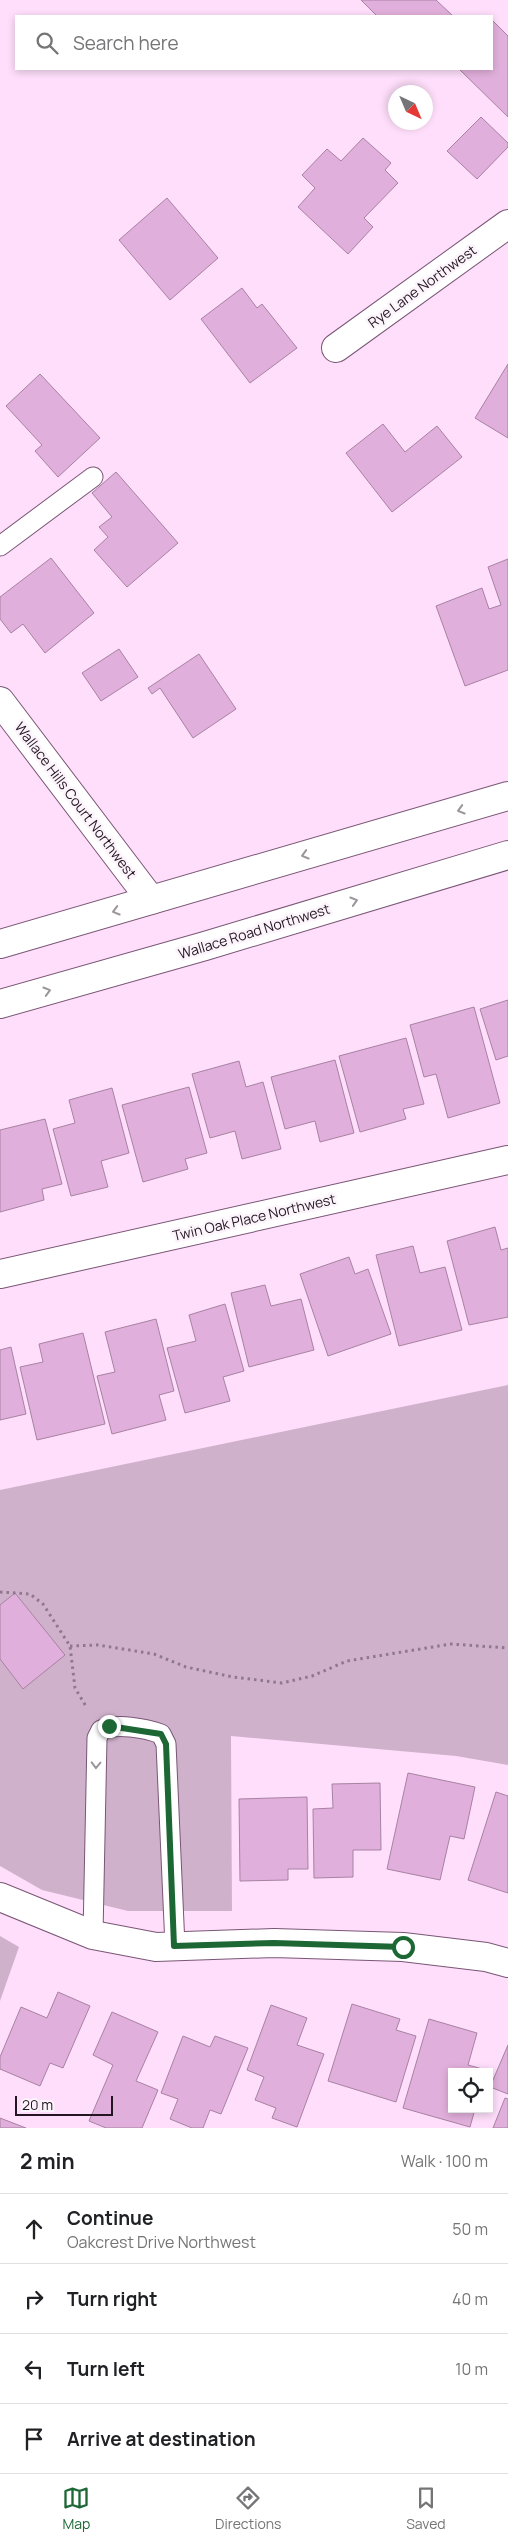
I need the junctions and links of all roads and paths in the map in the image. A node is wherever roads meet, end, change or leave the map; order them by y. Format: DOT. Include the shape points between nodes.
graph roads {
  1 [pos="508,224"];
  2 [pos="336,348"];
  3 [pos="94,477"];
  4 [pos="0,546"];
  5 [pos="0,701"];
  6 [pos="508,796"];
  7 [pos="508,855"];
  8 [pos="152,900"];
  9 [pos="0,944"];
  10 [pos="0,1004"];
  11 [pos="508,1160"];
  12 [pos="0,1274"];
  13 [pos="0,1592"];
  14 [pos="70,1646"];
  15 [pos="508,1648"];
  16 [pos="100,1730"];
  17 [pos="0,1897"];
  18 [pos="93,1935"];
  19 [pos="174,1946"];
  20 [pos="508,1963"];
  1 -- 2 [label="street, Rye Lane Northwest"];
  3 -- 4 [label="lane"];
  5 -- 8 [label="street, Wallace Hills Court Northwest"];
  6 -- 8 [label="street, one-way"];
  10 -- 7 [label="street, Wallace Road Northwest, one-way"];
  8 -- 9 [label="street, one-way"];
  11 -- 12 [label="street, Twin Oak Place Northwest"];
  13 -- 14 [label="path" via="30,1594 43,1604"];
  14 -- 15 [label="path" via="98,1645 154,1654 186,1667 282,1683 312,1676 347,1661 451,1644"];
  14 -- 16 [label="path" via="75,1688"];
  16 -- 18 [label="lane, one-way" via="97,1738"];
  16 -- 19 [label="lane" via="109,1726 154,1732 161,1734 166,1744"];
  17 -- 18 [label="street"];
  18 -- 19 [label="street" via="156,1947"];
  19 -- 20 [label="street" via="274,1943 403,1947 486,1957"];
}
